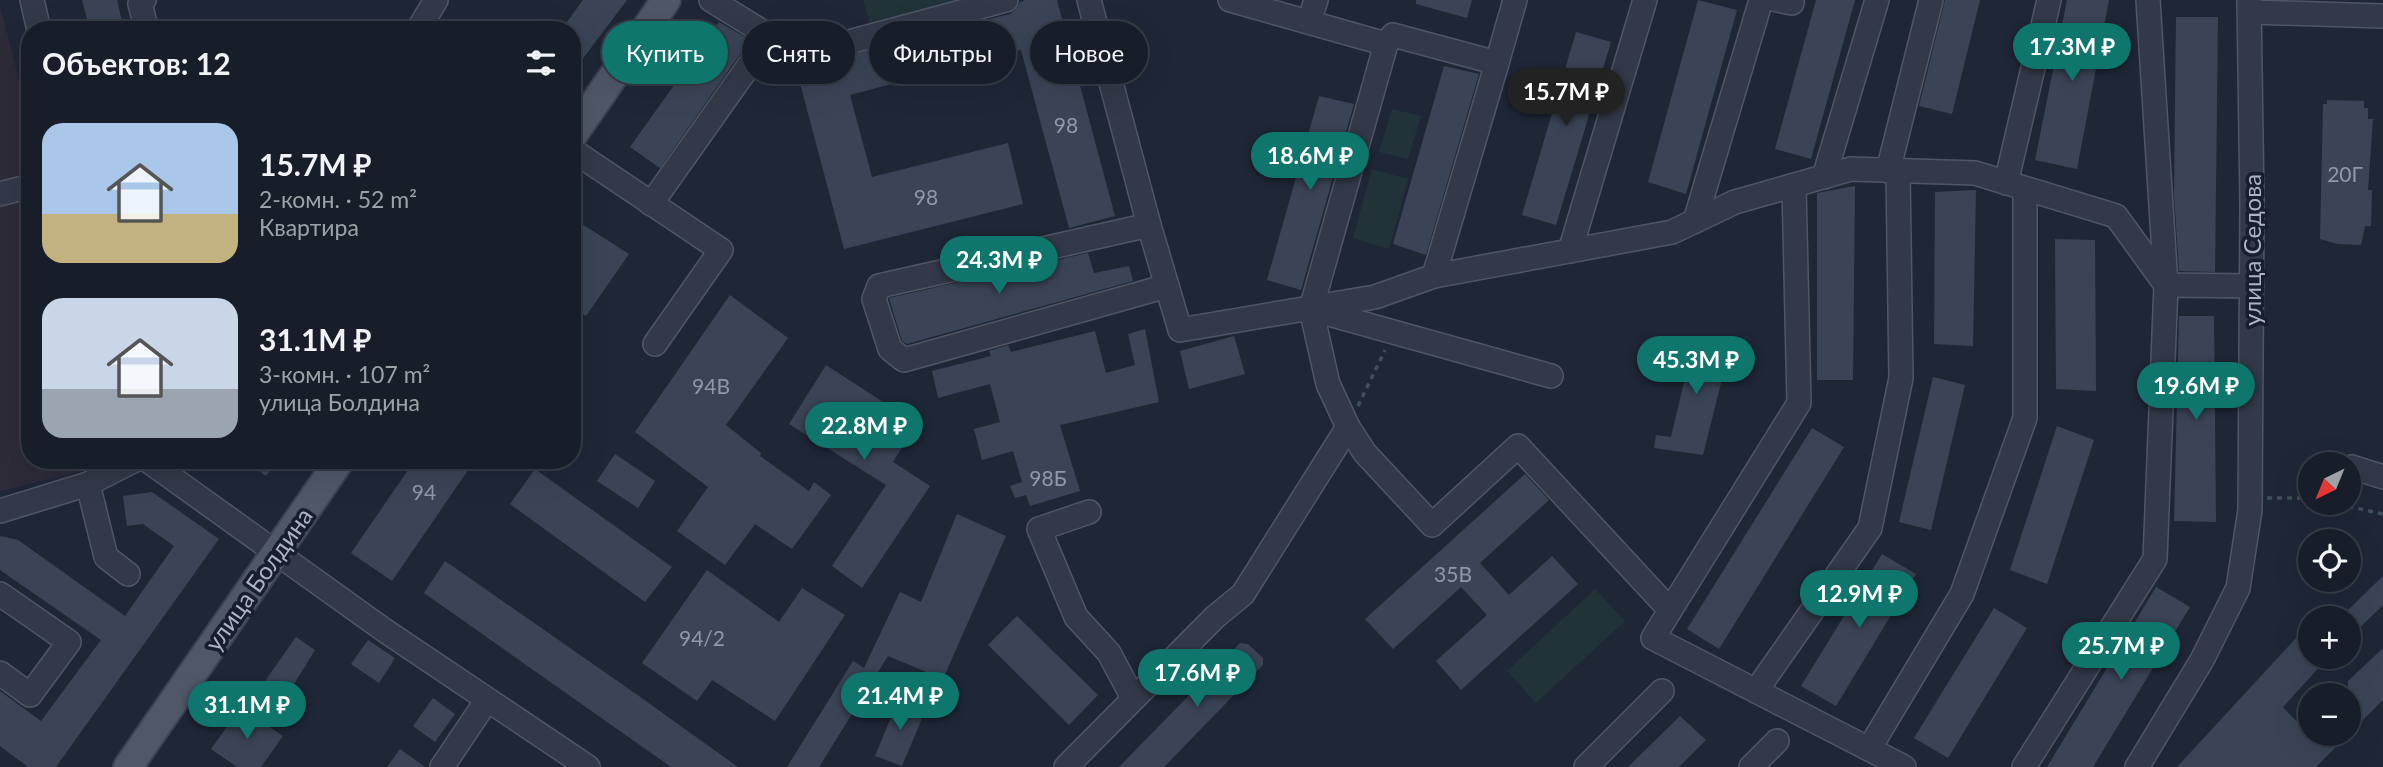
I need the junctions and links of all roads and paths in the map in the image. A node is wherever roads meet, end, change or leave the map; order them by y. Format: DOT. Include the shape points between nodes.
graph roads {
  1 [pos="32,0"];
  2 [pos="144,0"];
  3 [pos="436,0"];
  4 [pos="666,0"];
  5 [pos="711,0"];
  6 [pos="1006,0"];
  7 [pos="1089,0"];
  8 [pos="1230,0"];
  9 [pos="1316,0"];
  10 [pos="1515,0"];
  11 [pos="1645,0"];
  12 [pos="1761,0"];
  13 [pos="1777,0"];
  14 [pos="1792,0"];
  15 [pos="1877,0"];
  16 [pos="1931,0"];
  17 [pos="2049,0"];
  18 [pos="2148,0"];
  19 [pos="2250,6"];
  20 [pos="2383,16"];
  21 [pos="37,21"];
  22 [pos="145,21"];
  23 [pos="423,21"];
  24 [pos="745,21"];
  25 [pos="1309,22"];
  26 [pos="855,40"];
  27 [pos="1386,44"];
  28 [pos="1497,63"];
  29 [pos="742,76"];
  30 [pos="581,123"];
  31 [pos="581,156"];
  32 [pos="1893,171"];
  33 [pos="1824,177"];
  34 [pos="1794,186"];
  35 [pos="2016,186"];
  36 [pos="21,188"];
  37 [pos="0,194"];
  38 [pos="651,204"];
  39 [pos="1695,221"];
  40 [pos="1149,225"];
  41 [pos="1570,251"];
  42 [pos="1434,276"];
  43 [pos="2166,285"];
  44 [pos="1167,286"];
  45 [pos="2252,286"];
  46 [pos="1311,309"];
  47 [pos="654,344"];
  48 [pos="1386,348"];
  49 [pos="1551,376"];
  50 [pos="1348,427"];
  51 [pos="117,469"];
  52 [pos="160,469"];
  53 [pos="334,469"];
  54 [pos="2361,470"];
  55 [pos="2383,477"];
  56 [pos="88,484"];
  57 [pos="2298,498"];
  58 [pos="2361,509"];
  59 [pos="2250,510"];
  60 [pos="0,511"];
  61 [pos="1088,512"];
  62 [pos="2383,514"];
  63 [pos="276,551"];
  64 [pos="128,574"];
  65 [pos="0,594"];
  66 [pos="1670,610"];
  67 [pos="0,673"];
  68 [pos="1662,691"];
  69 [pos="1756,691"];
  70 [pos="1133,698"];
  71 [pos="488,700"];
  72 [pos="1777,741"];
  73 [pos="1869,749"];
  74 [pos="128,767"];
  75 [pos="442,767"];
  76 [pos="588,767"];
  77 [pos="1066,767"];
  78 [pos="1586,767"];
  79 [pos="1751,767"];
  80 [pos="1904,767"];
  81 [pos="2024,767"];
  82 [pos="2137,767"];
  1 -- 21 [label="street"];
  2 -- 22 [label="street" via="140,4"];
  3 -- 23 [label="street"];
  4 -- 30 [label="main road"];
  5 -- 24 [label="street"];
  6 -- 26 [label="street"];
  7 -- 40 [label="street"];
  8 -- 25 [label="street"];
  9 -- 25 [label="street"];
  10 -- 28 [label="street"];
  11 -- 41 [label="street"];
  12 -- 39 [label="street"];
  13 -- 14 [label="street"];
  15 -- 33 [label="street"];
  16 -- 32 [label="street"];
  17 -- 35 [label="street"];
  18 -- 43 [label="street"];
  19 -- 20 [label="street"];
  19 -- 45 [label="street, улица Седова"];
  25 -- 27 [label="street"];
  27 -- 28 [label="street" via="1393,35"];
  27 -- 46 [label="street"];
  28 -- 42 [label="street"];
  29 -- 38 [label="street"];
  31 -- 38 [label="street"];
  32 -- 33 [label="street" via="1851,169"];
  32 -- 35 [label="street" via="1975,173"];
  32 -- 69 [label="street" via="1900,378 1870,528"];
  33 -- 34 [label="street"];
  34 -- 39 [label="street" via="1735,202"];
  34 -- 66 [label="street" via="1799,403"];
  35 -- 43 [label="street" via="2116,216"];
  35 -- 73 [label="street" via="2025,418 1962,594"];
  36 -- 37 [label="street"];
  38 -- 47 [label="street" via="721,250"];
  39 -- 41 [label="street" via="1672,232"];
  40 -- 44 [label="street"];
  40 -- 44 [label="street" via="879,286 874,299 890,349 904,360"];
  41 -- 42 [label="street"];
  42 -- 46 [label="street" via="1375,298"];
  43 -- 45 [label="street"];
  43 -- 81 [label="street" via="2155,559"];
  44 -- 46 [label="street" via="1180,330"];
  45 -- 59 [label="street, улица Седова"];
  46 -- 49 [label="street"];
  46 -- 50 [label="street" via="1328,384"];
  48 -- 50 [label="path"];
  50 -- 66 [label="street" via="1364,453 1432,525 1518,446"];
  50 -- 70 [label="street" via="1243,594"];
  51 -- 56 [label="street"];
  52 -- 63 [label="street"];
  53 -- 63 [label="main road, улица Болдина"];
  54 -- 55 [label="street"];
  56 -- 60 [label="street"];
  56 -- 64 [label="street" via="106,557"];
  57 -- 59 [label="path" via="2262,498"];
  58 -- 62 [label="path"];
  59 -- 82 [label="street, улица Седова" via="2238,588 2202,660"];
  61 -- 70 [label="street" via="1039,529 1076,617 1109,653"];
  63 -- 71 [label="street"];
  63 -- 74 [label="main road, улица Болдина"];
  65 -- 67 [label="street" via="69,642 30,695"];
  66 -- 69 [label="street" via="1653,638"];
  68 -- 78 [label="street"];
  69 -- 73 [label="street"];
  70 -- 77 [label="street"];
  71 -- 75 [label="street"];
  71 -- 76 [label="street"];
  72 -- 79 [label="street"];
  73 -- 80 [label="street"];
}
